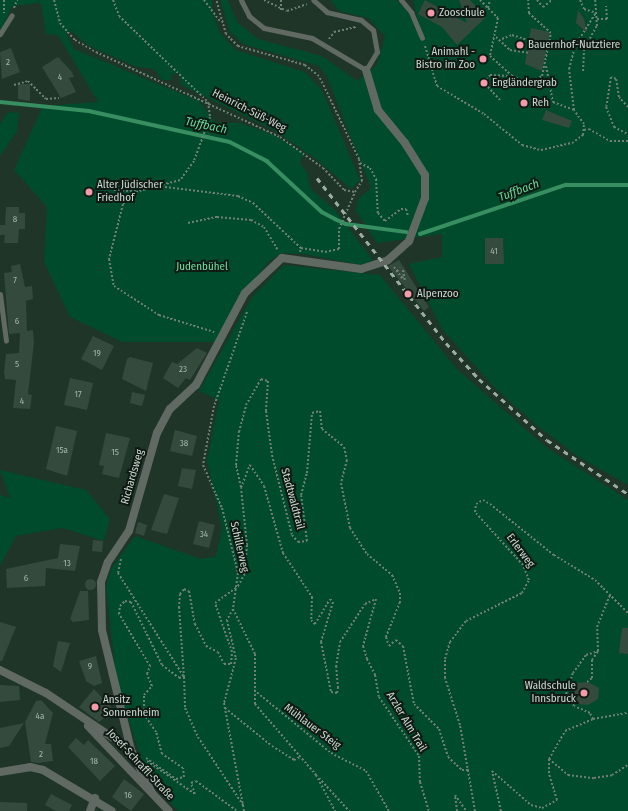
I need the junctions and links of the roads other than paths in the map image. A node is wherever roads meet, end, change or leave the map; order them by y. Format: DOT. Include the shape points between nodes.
graph roads {
  1 [pos="241,0"];
  2 [pos="401,0"];
  3 [pos="313,1"];
  4 [pos="12,15"];
  5 [pos="0,34"];
  6 [pos="422,38"];
  7 [pos="366,70"];
  8 [pos="0,294"];
  9 [pos="6,341"];
  10 [pos="0,670"];
  11 [pos="79,716"];
  12 [pos="131,750"];
  13 [pos="0,772"];
  14 [pos="152,793"];
  15 [pos="95,798"];
  16 [pos="90,811"];
  17 [pos="112,811"];
  18 [pos="169,811"];
  1 -- 7 [label="lane" via="249,16 264,28 312,38"];
  2 -- 6 [label="lane" via="411,12"];
  3 -- 7 [label="lane" via="328,12 361,20 373,30 377,52"];
  4 -- 5 [label="lane"];
  7 -- 12 [label="street, Richardsweg" via="378,110 405,143 425,175 425,198 409,241 388,260 361,269 297,258 282,258 244,292 196,385 170,409 156,433 129,530 118,553 108,562 101,582 102,630"];
  8 -- 9 [label="lane"];
  10 -- 11 [label="street" via="28,682"];
  11 -- 12 [label="street"];
  11 -- 14 [label="street, Josef-Schraffl-Straße"];
  12 -- 14 [label="street, Richardsweg"];
  13 -- 15 [label="street" via="30,767 43,770"];
  14 -- 18 [label="street, Josef-Schraffl-Straße"];
  15 -- 16 [label="street"];
  15 -- 17 [label="street"];
}
